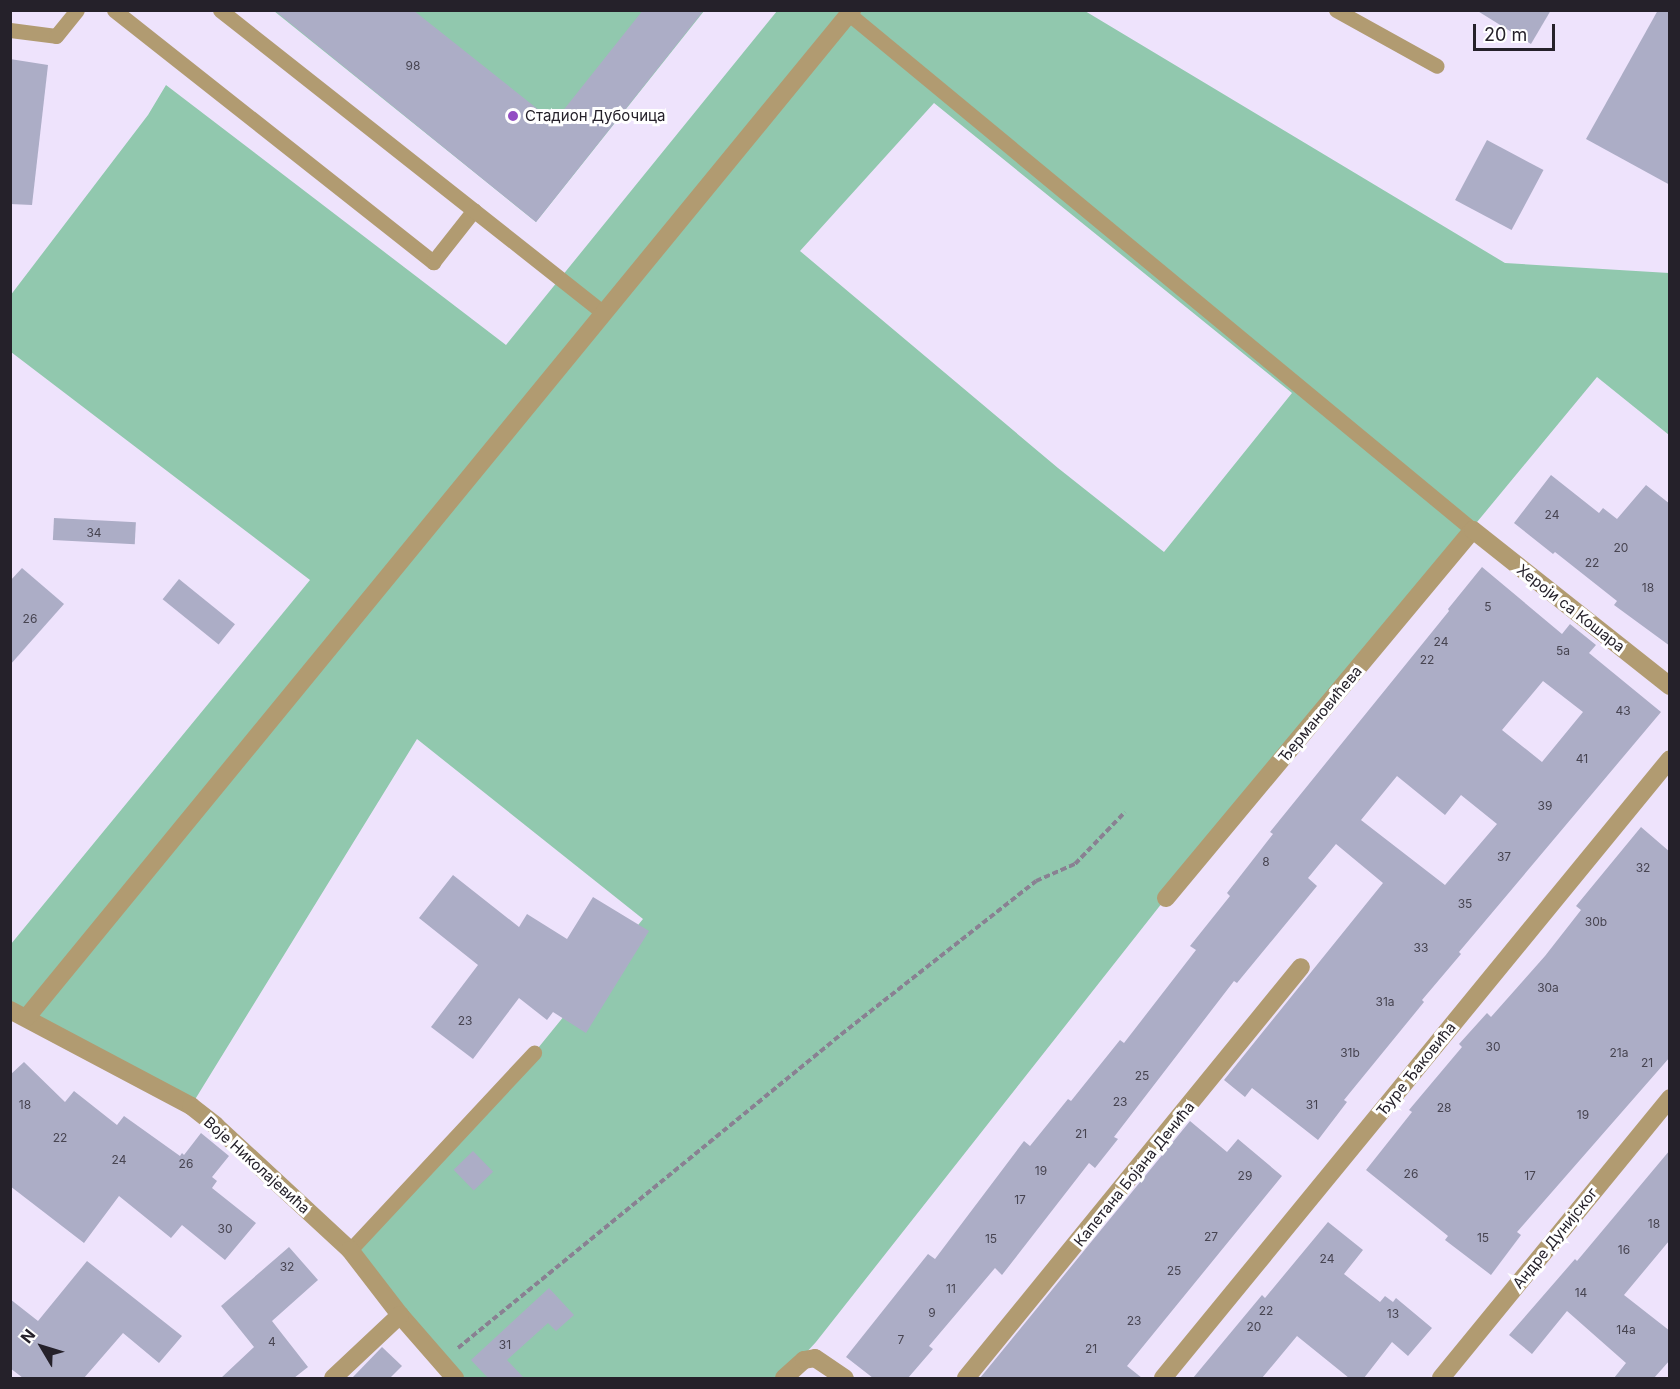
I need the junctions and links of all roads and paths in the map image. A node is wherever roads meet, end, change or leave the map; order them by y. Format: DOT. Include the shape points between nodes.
graph roads {
  1 [pos="77,10"];
  2 [pos="114,10"];
  3 [pos="220,10"];
  4 [pos="1336,10"];
  5 [pos="850,12"];
  6 [pos="10,30"];
  7 [pos="1437,66"];
  8 [pos="474,210"];
  9 [pos="604,313"];
  10 [pos="1473,530"];
  11 [pos="1670,686"];
  12 [pos="1670,759"];
  13 [pos="1125,812"];
  14 [pos="1166,898"];
  15 [pos="1301,967"];
  16 [pos="19,1014"];
  17 [pos="534,1053"];
  18 [pos="1670,1098"];
  19 [pos="350,1250"];
  20 [pos="400,1316"];
  21 [pos="441,1362"];
  22 [pos="333,1378"];
  23 [pos="455,1378"];
  24 [pos="784,1378"];
  25 [pos="845,1378"];
  26 [pos="966,1378"];
  27 [pos="1163,1378"];
  28 [pos="1441,1378"];
  1 -- 6 [label="lane" via="56,36"];
  2 -- 8 [label="lane" via="433,262"];
  3 -- 8 [label="lane"];
  4 -- 7 [label="lane"];
  5 -- 9 [label="street"];
  5 -- 10 [label="lane"];
  8 -- 9 [label="lane"];
  9 -- 16 [label="street"];
  10 -- 11 [label="street, Хероји са Кошара"];
  10 -- 14 [label="street, Ђермановићева"];
  12 -- 27 [label="street, Ђуре Ђаковића"];
  13 -- 21 [label="path" via="1075,864 1027,888 834,1040"];
  15 -- 26 [label="street, Капетана Бојана Денића"];
  16 -- 19 [label="street, Воје Николајевића" via="190,1106"];
  17 -- 19 [label="lane"];
  18 -- 28 [label="street, Андре Дунијског"];
  19 -- 20 [label="street, Воје Николајевића"];
  20 -- 21 [label="street, Воје Николајевића"];
  20 -- 22 [label="street"];
  21 -- 23 [label="street, Воје Николајевића"];
  24 -- 25 [label="street" via="804,1360 815,1358"];
}
